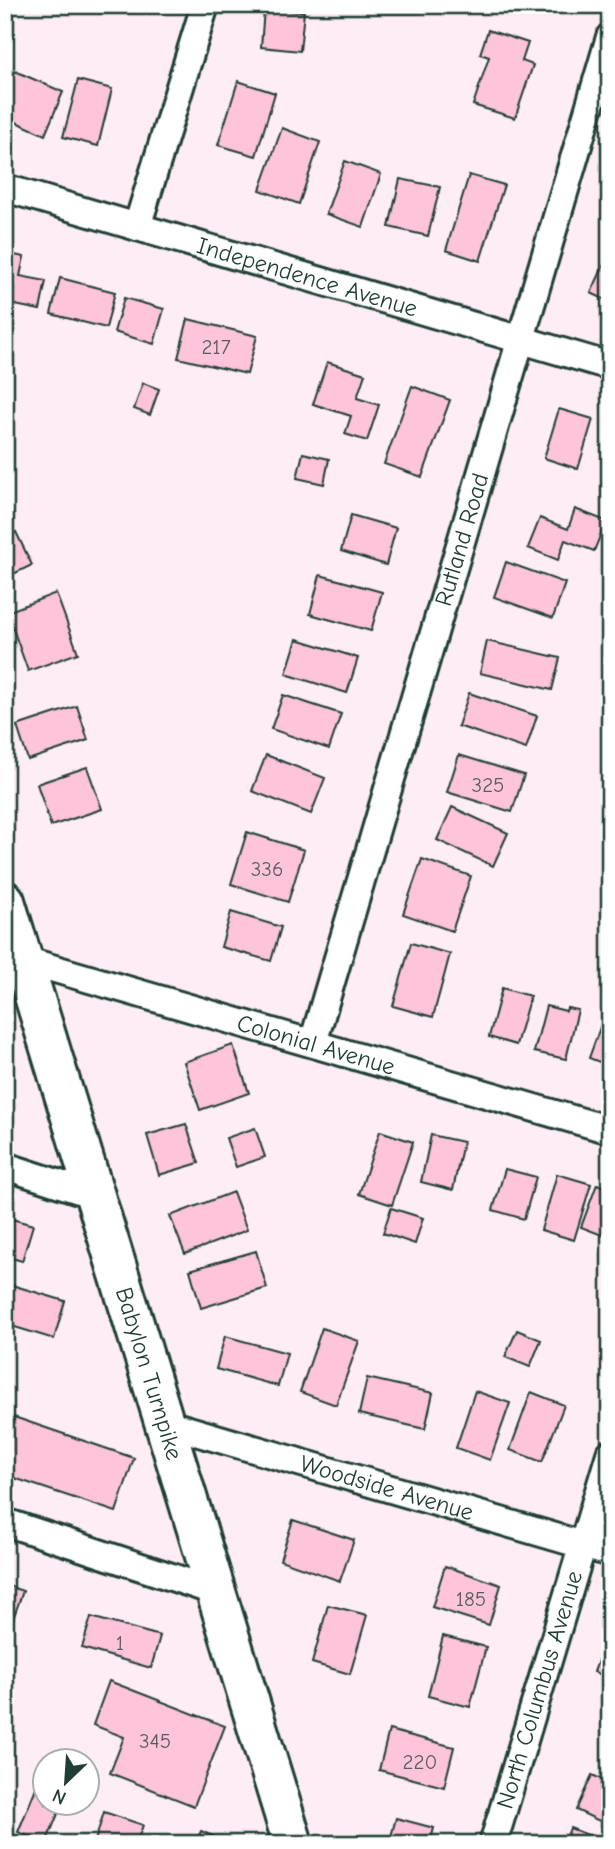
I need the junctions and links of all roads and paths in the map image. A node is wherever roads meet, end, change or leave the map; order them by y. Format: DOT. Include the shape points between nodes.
graph roads {
  1 [pos="205,5"];
  2 [pos="610,37"];
  3 [pos="5,188"];
  4 [pos="137,227"];
  5 [pos="520,339"];
  6 [pos="610,366"];
  7 [pos="5,901"];
  8 [pos="24,960"];
  9 [pos="313,1043"];
  10 [pos="610,1130"];
  11 [pos="5,1166"];
  12 [pos="94,1195"];
  13 [pos="165,1423"];
  14 [pos="610,1454"];
  15 [pos="5,1522"];
  16 [pos="583,1545"];
  17 [pos="610,1553"];
  18 [pos="217,1592"];
  19 [pos="293,1844"];
  20 [pos="493,1844"];
  1 -- 4 [label="street"];
  2 -- 5 [label="street, Rutland Road"];
  3 -- 4 [label="street, Independence Avenue"];
  4 -- 5 [label="street, Independence Avenue"];
  5 -- 6 [label="street, Independence Avenue"];
  5 -- 9 [label="street, Rutland Road"];
  7 -- 8 [label="main road, Babylon Turnpike"];
  8 -- 9 [label="street, Colonial Avenue"];
  8 -- 12 [label="main road, Babylon Turnpike"];
  9 -- 10 [label="street, Colonial Avenue"];
  11 -- 12 [label="street"];
  12 -- 13 [label="main road, Babylon Turnpike"];
  13 -- 16 [label="street, Woodside Avenue"];
  13 -- 18 [label="main road, Babylon Turnpike"];
  14 -- 16 [label="street, North Columbus Avenue"];
  15 -- 18 [label="street"];
  16 -- 17 [label="street, Woodside Avenue"];
  16 -- 20 [label="street, North Columbus Avenue"];
  18 -- 19 [label="main road, Babylon Turnpike"];
}
